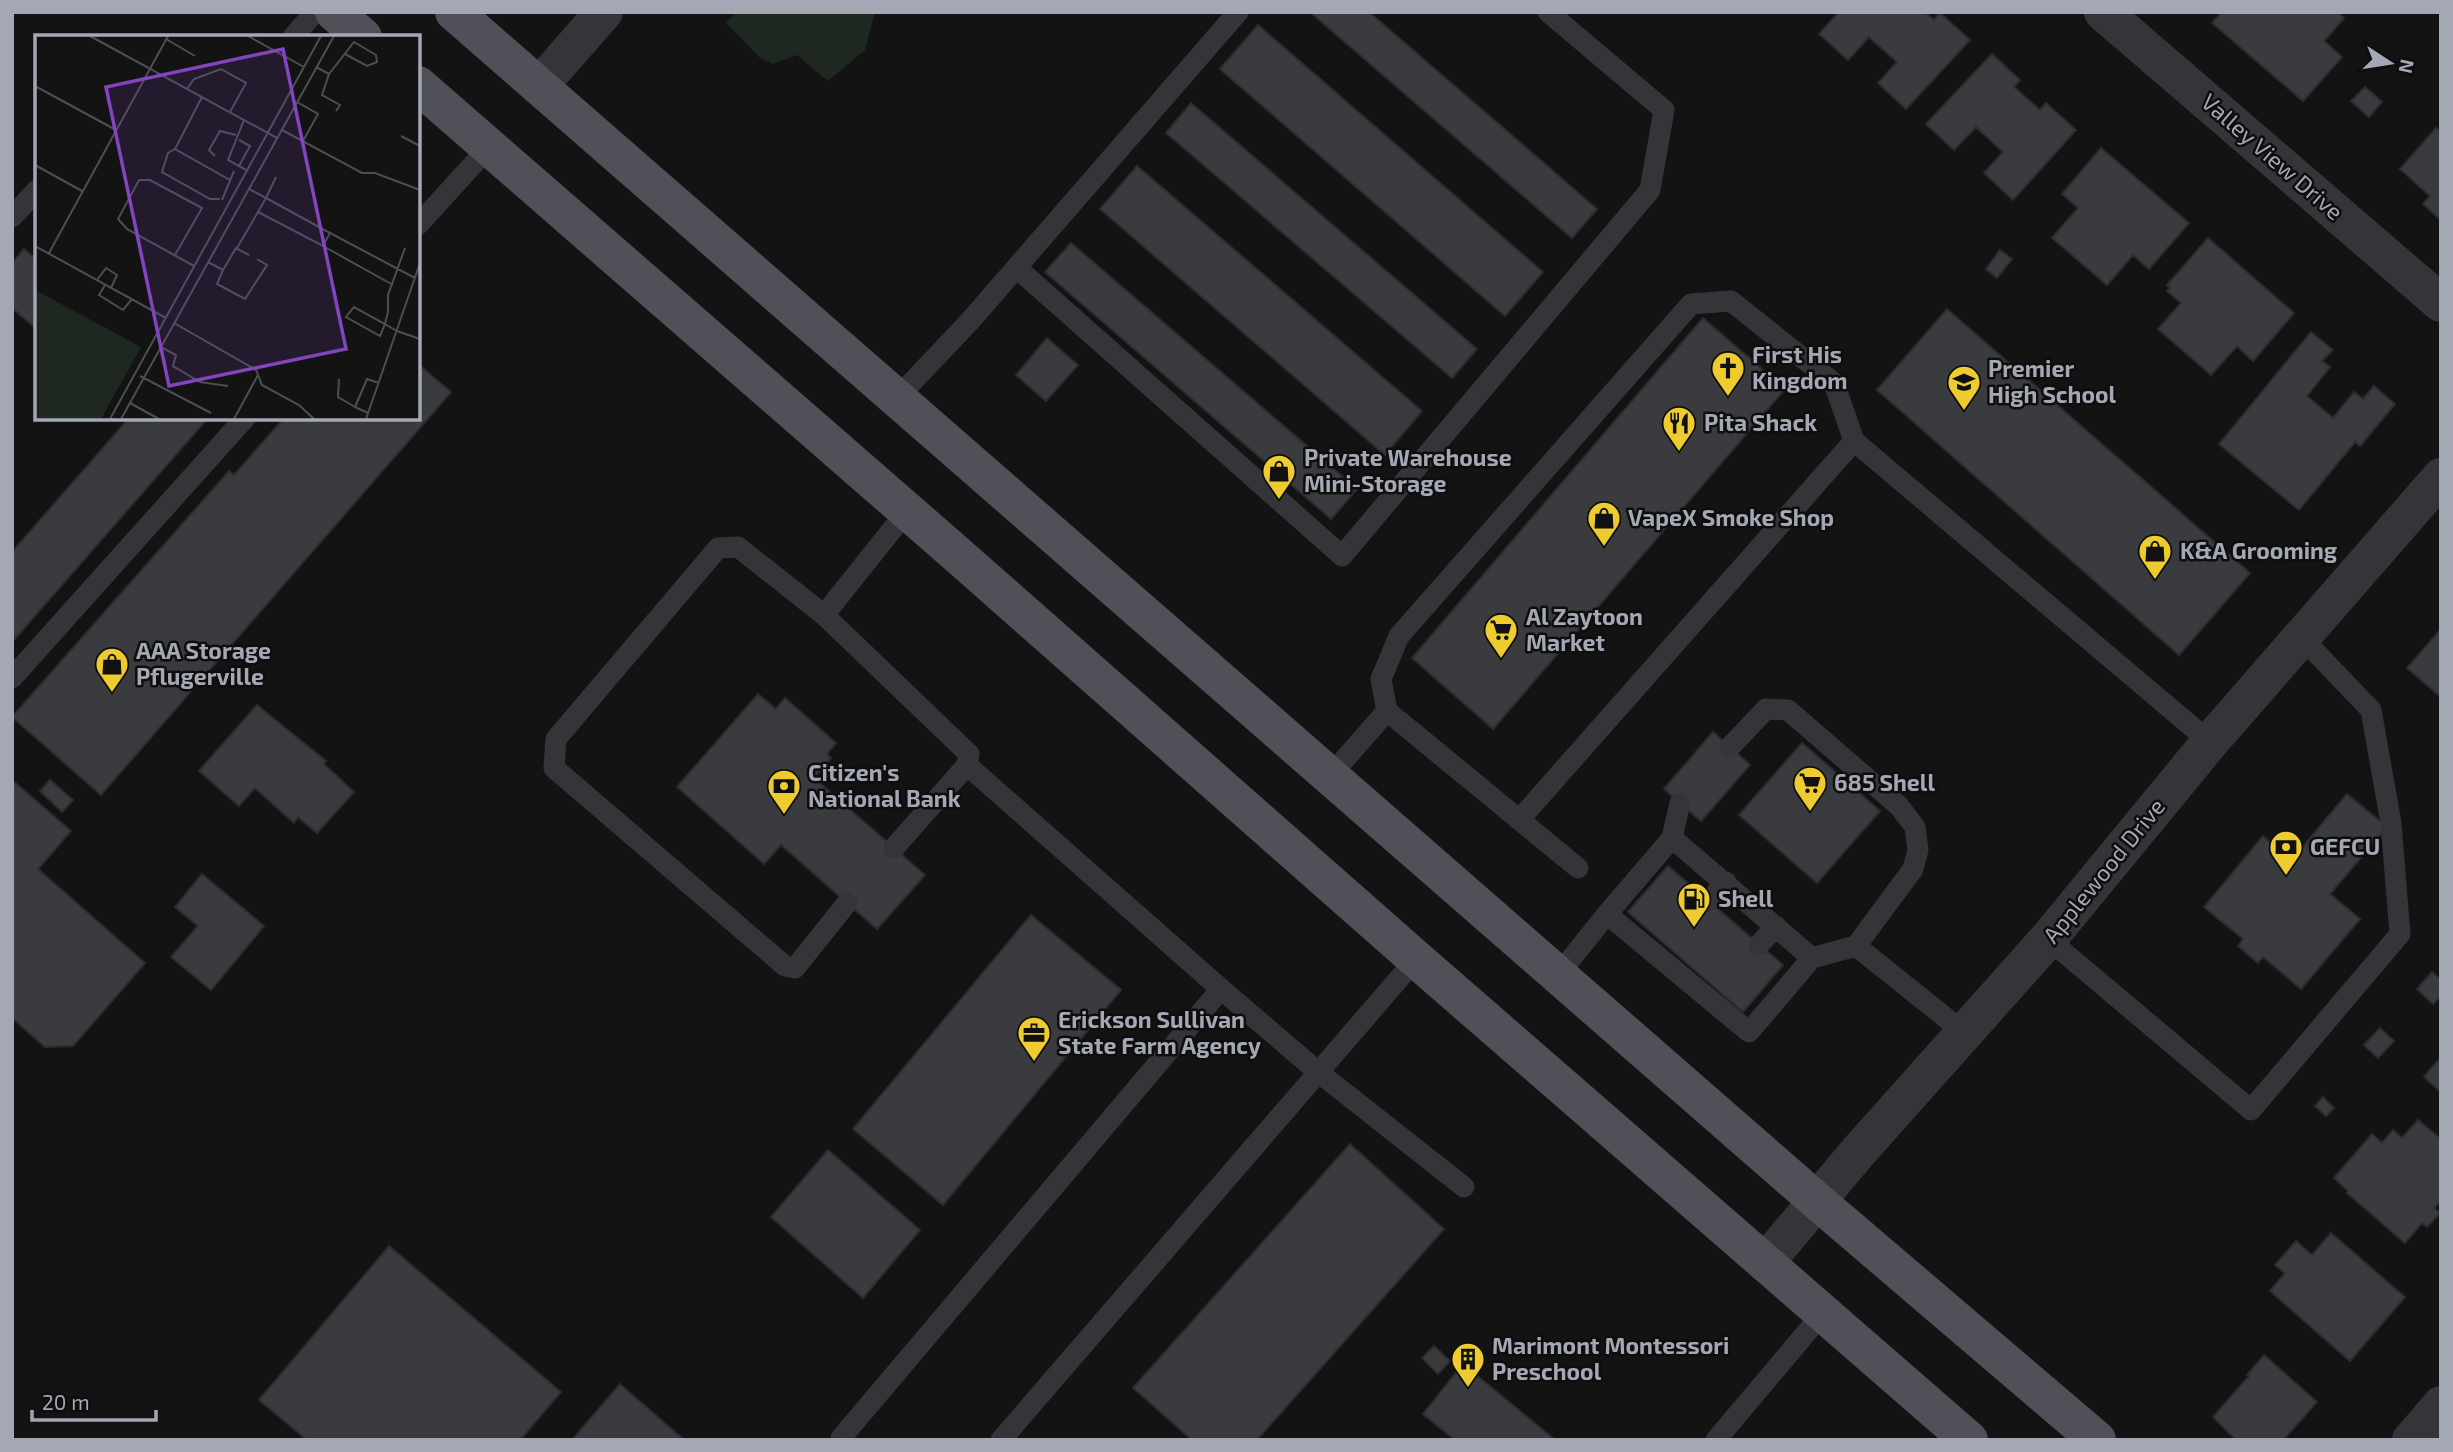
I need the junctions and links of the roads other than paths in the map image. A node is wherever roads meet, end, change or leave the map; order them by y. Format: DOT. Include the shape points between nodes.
graph roads {
  1 [pos="315,12"];
  2 [pos="334,12"];
  3 [pos="454,12"];
  4 [pos="604,12"];
  5 [pos="1238,12"];
  6 [pos="1548,12"];
  7 [pos="2103,12"];
  8 [pos="295,35"];
  9 [pos="361,35"];
  10 [pos="539,86"];
  11 [pos="420,87"];
  12 [pos="489,147"];
  13 [pos="35,192"];
  14 [pos="12,217"];
  15 [pos="420,223"];
  16 [pos="1017,268"];
  17 [pos="2441,303"];
  18 [pos="897,398"];
  19 [pos="243,420"];
  20 [pos="1854,441"];
  21 [pos="2441,477"];
  22 [pos="907,511"];
  23 [pos="824,615"];
  24 [pos="2302,638"];
  25 [pos="12,678"];
  26 [pos="1387,711"];
  27 [pos="2210,742"];
  28 [pos="1730,747"];
  29 [pos="967,765"];
  30 [pos="1330,776"];
  31 [pos="1681,803"];
  32 [pos="1519,820"];
  33 [pos="1672,838"];
  34 [pos="894,848"];
  35 [pos="1578,868"];
  36 [pos="1726,882"];
  37 [pos="1709,901"];
  38 [pos="847,903"];
  39 [pos="1607,914"];
  40 [pos="1776,926"];
  41 [pos="2048,939"];
  42 [pos="1759,945"];
  43 [pos="1856,946"];
  44 [pos="1812,958"];
  45 [pos="1416,959"];
  46 [pos="1558,975"];
  47 [pos="1221,989"];
  48 [pos="1966,1034"];
  49 [pos="1317,1072"];
  50 [pos="1464,1188"];
  51 [pos="1817,1201"];
  52 [pos="1765,1263"];
  53 [pos="1823,1313"];
  54 [pos="2441,1405"];
  55 [pos="841,1439"];
  56 [pos="1001,1440"];
  57 [pos="1716,1440"];
  58 [pos="1969,1440"];
  59 [pos="2097,1440"];
  60 [pos="2411,1440"];
  1 -- 8 [label="lane"];
  2 -- 9 [label="main road"];
  3 -- 10 [label="main road"];
  4 -- 10 [label="street"];
  5 -- 16 [label="lane"];
  6 -- 16 [label="lane" via="1664,110 1650,191 1342,556"];
  7 -- 17 [label="street, Valley View Drive"];
  10 -- 18 [label="main road"];
  11 -- 12 [label="main road"];
  12 -- 15 [label="lane"];
  12 -- 22 [label="main road"];
  13 -- 14 [label="lane"];
  16 -- 18 [label="lane"];
  18 -- 30 [label="main road"];
  19 -- 25 [label="lane"];
  20 -- 26 [label="lane" via="1834,383 1731,301 1690,304 1399,636 1381,679"];
  20 -- 27 [label="lane"];
  20 -- 32 [label="lane"];
  21 -- 24 [label="street, Applewood Drive"];
  22 -- 23 [label="lane"];
  22 -- 45 [label="main road"];
  23 -- 29 [label="lane" via="969,754"];
  23 -- 38 [label="lane" via="738,547 718,548 556,739 554,768 785,966 796,968"];
  24 -- 27 [label="street, Applewood Drive"];
  24 -- 41 [label="lane" via="2371,710 2391,823 2400,933 2251,1110"];
  26 -- 30 [label="lane"];
  26 -- 32 [label="lane"];
  27 -- 41 [label="street, Applewood Drive"];
  28 -- 43 [label="lane" via="1766,709 1788,710 1899,806 1915,827 1918,850 1913,869"];
  29 -- 34 [label="lane"];
  29 -- 47 [label="lane"];
  30 -- 46 [label="main road"];
  31 -- 33 [label="lane"];
  32 -- 35 [label="lane"];
  33 -- 36 [label="lane"];
  33 -- 39 [label="lane"];
  36 -- 37 [label="lane"];
  36 -- 40 [label="lane"];
  39 -- 44 [label="lane" via="1666,953 1749,1032"];
  39 -- 46 [label="lane"];
  40 -- 42 [label="lane"];
  40 -- 44 [label="lane"];
  41 -- 48 [label="street, Applewood Drive"];
  43 -- 44 [label="lane"];
  43 -- 48 [label="lane"];
  45 -- 49 [label="lane"];
  45 -- 52 [label="main road"];
  46 -- 51 [label="main road"];
  47 -- 49 [label="lane"];
  47 -- 55 [label="lane"];
  48 -- 51 [label="street, Applewood Drive"];
  49 -- 50 [label="lane"];
  49 -- 56 [label="lane"];
  51 -- 52 [label="street, Applewood Drive"];
  51 -- 59 [label="main road"];
  52 -- 53 [label="main road"];
  53 -- 57 [label="lane"];
  53 -- 58 [label="main road"];
  54 -- 60 [label="street"];
}
